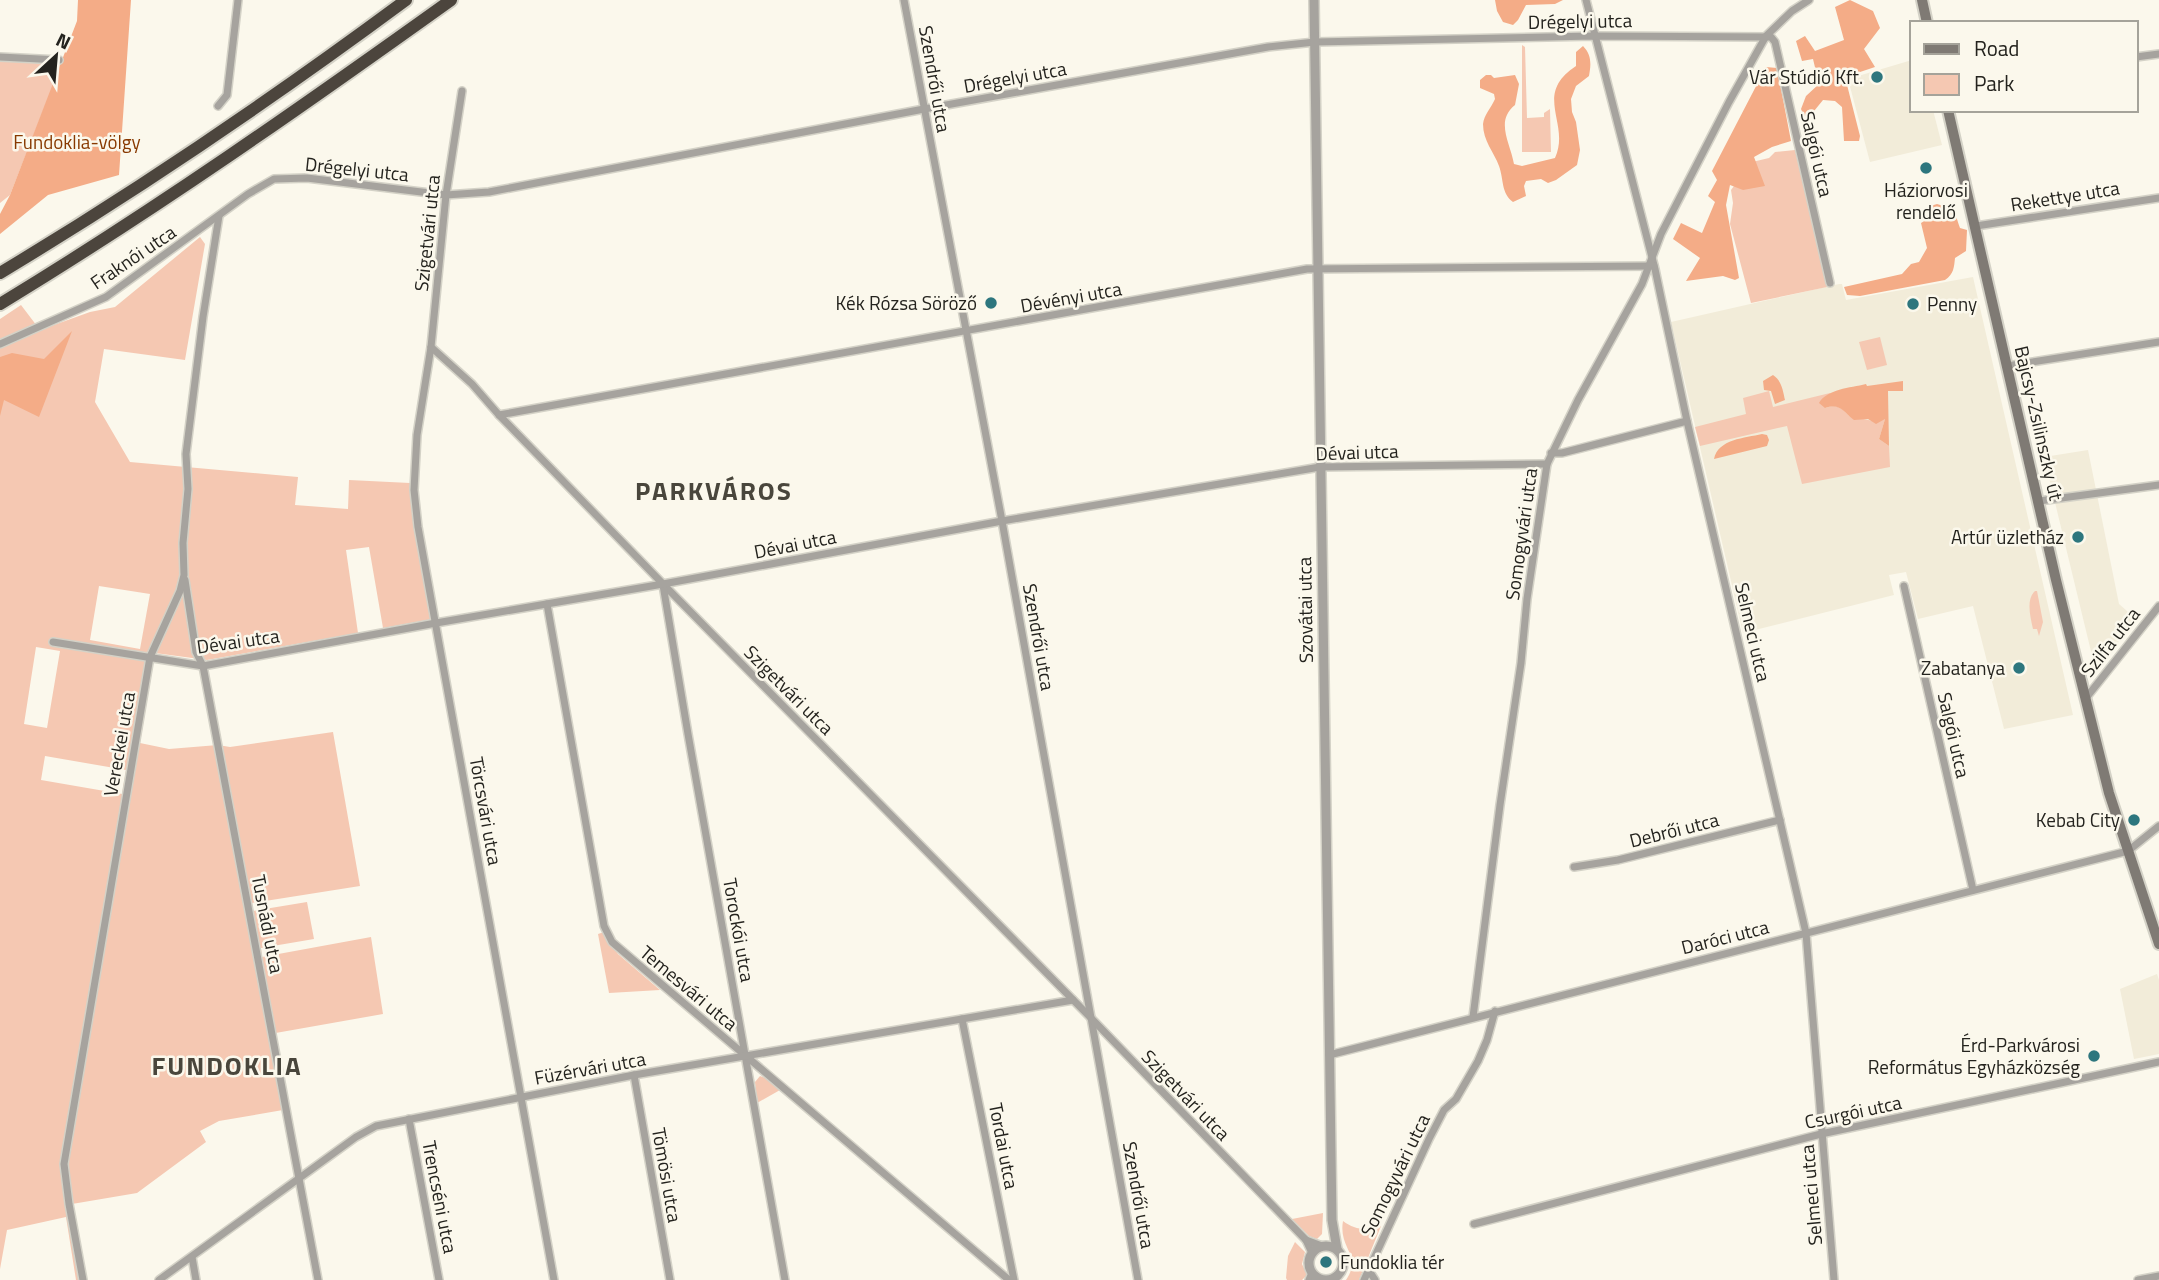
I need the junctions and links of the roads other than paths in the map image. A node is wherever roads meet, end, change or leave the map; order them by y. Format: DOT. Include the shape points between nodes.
graph roads {
  1 [pos="238,0"];
  2 [pos="406,0"];
  3 [pos="451,0"];
  4 [pos="904,0"];
  5 [pos="1314,0"];
  6 [pos="1586,0"];
  7 [pos="1809,0"];
  8 [pos="1922,0"];
  9 [pos="1927,21"];
  10 [pos="1594,36"];
  11 [pos="1766,36"];
  12 [pos="1315,42"];
  13 [pos="2159,54"];
  14 [pos="0,57"];
  15 [pos="2138,57"];
  16 [pos="59,60"];
  17 [pos="462,91"];
  18 [pos="218,106"];
  19 [pos="923,109"];
  20 [pos="1948,112"];
  21 [pos="274,180"];
  22 [pos="446,195"];
  23 [pos="2159,198"];
  24 [pos="219,216"];
  25 [pos="1976,226"];
  26 [pos="1651,258"];
  27 [pos="1651,267"];
  28 [pos="1317,269"];
  29 [pos="0,273"];
  30 [pos="1830,283"];
  31 [pos="0,304"];
  32 [pos="965,328"];
  33 [pos="2159,342"];
  34 [pos="0,344"];
  35 [pos="431,347"];
  36 [pos="2007,366"];
  37 [pos="499,415"];
  38 [pos="1687,421"];
  39 [pos="1551,453"];
  40 [pos="1547,464"];
  41 [pos="1320,467"];
  42 [pos="2159,485"];
  43 [pos="2039,501"];
  44 [pos="1002,521"];
  45 [pos="184,575"];
  46 [pos="663,584"];
  47 [pos="1905,586"];
  48 [pos="547,604"];
  49 [pos="2159,606"];
  50 [pos="436,623"];
  51 [pos="53,642"];
  52 [pos="150,657"];
  53 [pos="203,666"];
  54 [pos="2087,698"];
  55 [pos="1780,820"];
  56 [pos="2159,826"];
  57 [pos="2128,851"];
  58 [pos="1574,867"];
  59 [pos="1973,890"];
  60 [pos="1806,933"];
  61 [pos="2159,944"];
  62 [pos="1073,1000"];
  63 [pos="1495,1011"];
  64 [pos="1090,1017"];
  65 [pos="1474,1017"];
  66 [pos="962,1019"];
  67 [pos="1329,1055"];
  68 [pos="746,1057"];
  69 [pos="2159,1062"];
  70 [pos="634,1075"];
  71 [pos="520,1097"];
  72 [pos="409,1119"];
  73 [pos="1821,1134"];
  74 [pos="299,1179"];
  75 [pos="1332,1220"];
  76 [pos="1474,1224"];
  77 [pos="1306,1240"];
  78 [pos="1322,1246"];
  79 [pos="1337,1249"];
  80 [pos="1312,1253"];
  81 [pos="192,1256"];
  82 [pos="1367,1269"];
  83 [pos="2159,1276"];
  84 [pos="1317,1278"];
  85 [pos="1335,1279"];
  86 [pos="83,1280"];
  87 [pos="159,1280"];
  88 [pos="197,1280"];
  89 [pos="317,1280"];
  90 [pos="439,1280"];
  91 [pos="554,1280"];
  92 [pos="670,1280"];
  93 [pos="785,1280"];
  94 [pos="1011,1280"];
  95 [pos="1138,1280"];
  96 [pos="1364,1280"];
  97 [pos="1375,1280"];
  98 [pos="1834,1280"];
  99 [pos="2138,1280"];
  1 -- 18 [label="street" via="227,95"];
  2 -- 29 [label="highway" via="250,112"];
  3 -- 31 [label="highway" via="273,127"];
  4 -- 19 [label="street, Szendrői utca"];
  5 -- 12 [label="street, Szovátai utca"];
  6 -- 10 [label="street, Selmeci utca"];
  7 -- 11 [label="street"];
  8 -- 9 [label="main road"];
  10 -- 11 [label="street, Drégelyi utca"];
  10 -- 12 [label="street, Drégelyi utca"];
  10 -- 26 [label="street, Selmeci utca"];
  11 -- 26 [label="street"];
  11 -- 30 [label="street, Salgói utca" via="1775,42"];
  12 -- 19 [label="street, Drégelyi utca"];
  12 -- 28 [label="street, Szovátai utca"];
  13 -- 15 [label="street"];
  14 -- 16 [label="street"];
  17 -- 22 [label="street, Szigetvári utca"];
  19 -- 22 [label="street, Drégelyi utca" via="489,192"];
  19 -- 32 [label="street, Szendrői utca"];
  20 -- 25 [label="main road, Bajcsy-Zsilinszky út"];
  21 -- 22 [label="street, Drégelyi utca" via="307,178"];
  21 -- 24 [label="street, Fraknói utca"];
  22 -- 35 [label="street, Szigetvári utca"];
  23 -- 25 [label="street, Rekettye utca"];
  24 -- 34 [label="street, Fraknói utca" via="106,297"];
  24 -- 45 [label="street, Vereckei utca" via="186,454"];
  25 -- 36 [label="main road, Bajcsy-Zsilinszky út"];
  26 -- 27 [label="street, Selmeci utca"];
  27 -- 28 [label="street, Dévényi utca"];
  27 -- 38 [label="street, Selmeci utca"];
  27 -- 39 [label="street, Somogyvári utca"];
  28 -- 32 [label="street, Dévényi utca"];
  28 -- 41 [label="street, Szovátai utca"];
  32 -- 37 [label="street, Dévényi utca"];
  32 -- 44 [label="street, Szendrői utca"];
  33 -- 36 [label="street"];
  35 -- 37 [label="street, Szigetvári utca"];
  35 -- 50 [label="street, Törcsvári utca" via="417,435 414,490"];
  36 -- 43 [label="main road, Bajcsy-Zsilinszky út"];
  37 -- 46 [label="street, Szigetvári utca"];
  38 -- 39 [label="street"];
  38 -- 55 [label="street, Selmeci utca"];
  39 -- 40 [label="street, Somogyvári utca"];
  40 -- 41 [label="street, Dévai utca"];
  40 -- 65 [label="street, Somogyvári utca"];
  41 -- 44 [label="street, Dévai utca"];
  41 -- 67 [label="street, Szovátai utca"];
  42 -- 43 [label="street"];
  43 -- 54 [label="main road, Bajcsy-Zsilinszky út"];
  44 -- 46 [label="street, Dévai utca"];
  44 -- 64 [label="street, Szendrői utca"];
  45 -- 52 [label="street, Vereckei utca"];
  45 -- 53 [label="street, Tusnádi utca" via="196,652"];
  46 -- 48 [label="street, Dévai utca"];
  46 -- 62 [label="street, Szigetvári utca"];
  46 -- 68 [label="street, Torockói utca"];
  47 -- 59 [label="street, Salgói utca"];
  48 -- 50 [label="street, Dévai utca"];
  48 -- 68 [label="street, Temesvári utca" via="604,926 618,949"];
  49 -- 54 [label="street, Szilfa utca"];
  50 -- 53 [label="street, Dévai utca"];
  50 -- 71 [label="street, Törcsvári utca"];
  51 -- 52 [label="street, Dévai utca"];
  52 -- 53 [label="street, Dévai utca"];
  52 -- 86 [label="street, Vereckei utca" via="64,1164"];
  53 -- 74 [label="street, Tusnádi utca"];
  54 -- 57 [label="main road, Bajcsy-Zsilinszky út"];
  55 -- 58 [label="street, Debrői utca"];
  55 -- 60 [label="street, Selmeci utca"];
  56 -- 57 [label="street"];
  57 -- 59 [label="street, Daróci utca"];
  57 -- 61 [label="main road, Bajcsy-Zsilinszky út"];
  59 -- 60 [label="street, Daróci utca"];
  60 -- 63 [label="street, Daróci utca"];
  60 -- 73 [label="street, Selmeci utca"];
  62 -- 64 [label="street, Szigetvári utca"];
  62 -- 66 [label="street, Füzérvári utca"];
  63 -- 65 [label="street, Daróci utca"];
  63 -- 82 [label="street, Somogyvári utca" via="1478,1062 1444,1110"];
  64 -- 77 [label="street, Szigetvári utca"];
  64 -- 95 [label="street, Szendrői utca"];
  65 -- 67 [label="street, Daróci utca"];
  66 -- 68 [label="street, Füzérvári utca"];
  66 -- 94 [label="street, Tordai utca"];
  67 -- 75 [label="street, Szovátai utca"];
  68 -- 70 [label="street, Füzérvári utca"];
  68 -- 93 [label="street, Torockói utca"];
  68 -- 94 [label="street, Temesvári utca"];
  69 -- 73 [label="street, Csurgói utca"];
  70 -- 71 [label="street, Füzérvári utca"];
  70 -- 92 [label="street, Tömösi utca"];
  71 -- 72 [label="street, Füzérvári utca"];
  71 -- 91 [label="street, Törcsvári utca"];
  72 -- 74 [label="street, Füzérvári utca" via="369,1129"];
  72 -- 90 [label="street, Trencséni utca"];
  73 -- 76 [label="street, Csurgói utca"];
  73 -- 98 [label="street, Selmeci utca"];
  74 -- 81 [label="street, Füzérvári utca"];
  74 -- 89 [label="street, Tusnádi utca"];
  75 -- 78 [label="street"];
  75 -- 79 [label="street"];
  77 -- 78 [label="street, Szigetvári utca"];
  77 -- 80 [label="street, Szigetvári utca"];
  78 -- 79 [label="street"];
  78 -- 80 [label="street"];
  79 -- 85 [label="street" via="1343,1265"];
  80 -- 84 [label="street" via="1309,1263"];
  81 -- 87 [label="street, Füzérvári utca"];
  81 -- 88 [label="street"];
  82 -- 96 [label="street, Somogyvári utca"];
  82 -- 97 [label="street"];
  83 -- 99 [label="street"];
  84 -- 85 [label="street"];
}
